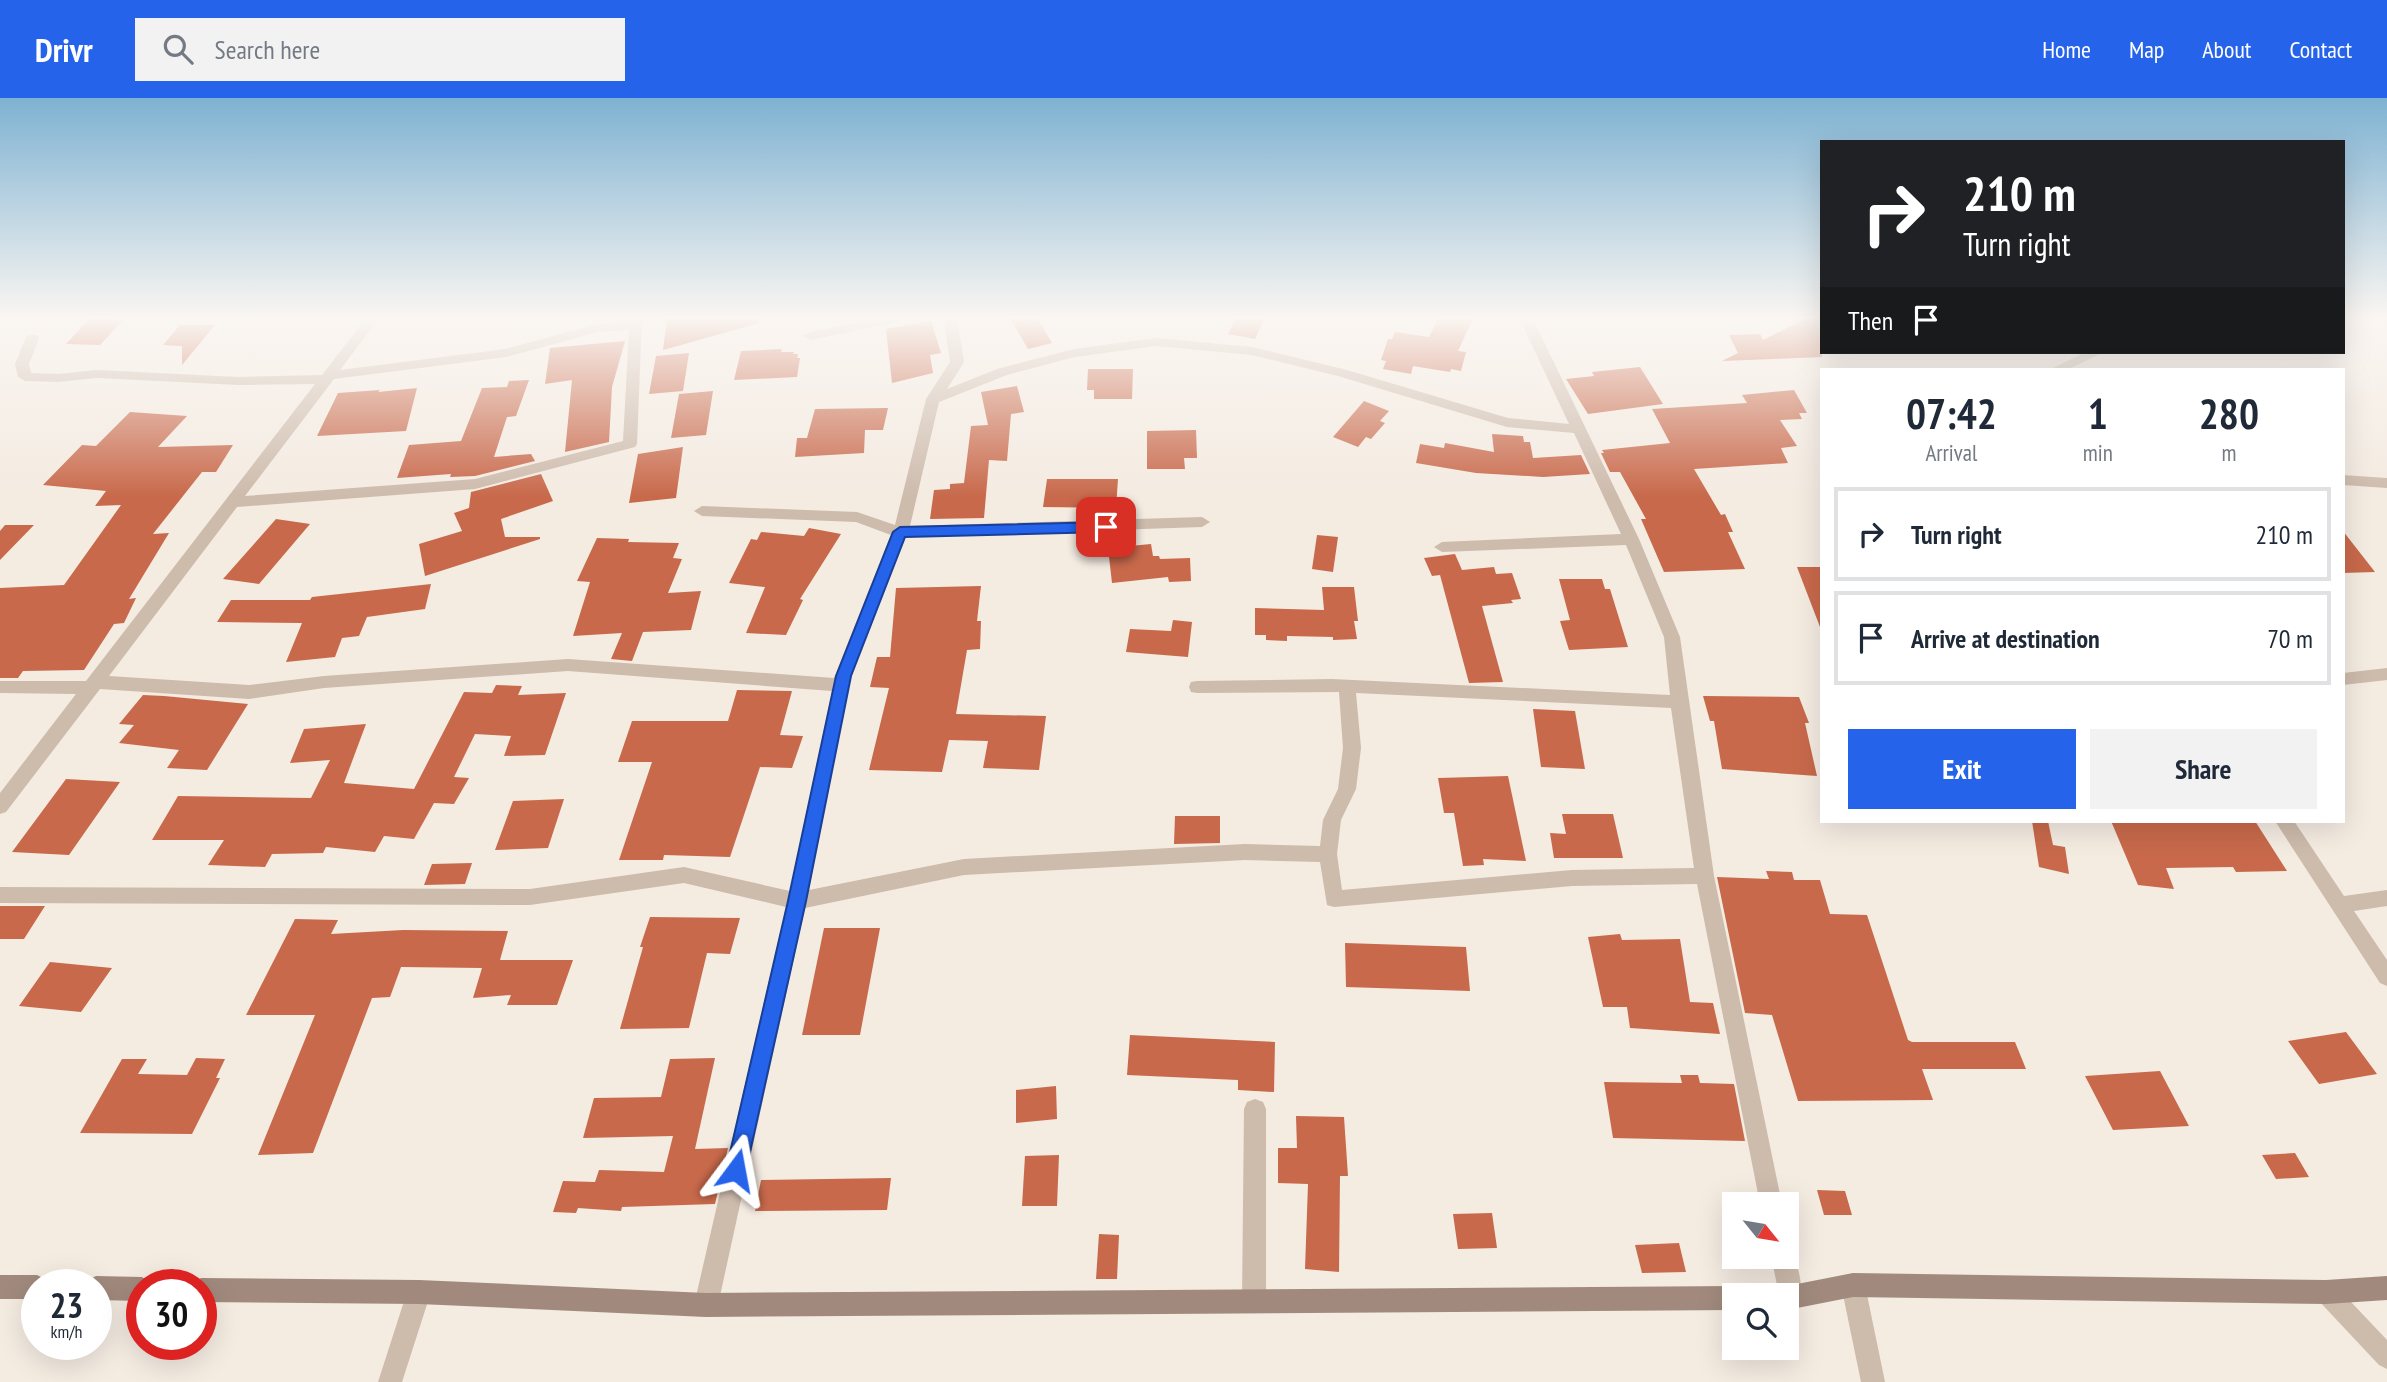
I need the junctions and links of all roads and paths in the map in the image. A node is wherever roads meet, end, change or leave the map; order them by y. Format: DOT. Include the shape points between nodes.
graph roads {
  1 [pos="172,378"];
  2 [pos="311,378"];
  3 [pos="327,378"];
  4 [pos="633,378"];
  5 [pos="947,378"];
  6 [pos="987,378"];
  7 [pos="1359,378"];
  8 [pos="1554,378"];
  9 [pos="933,399"];
  10 [pos="1577,429"];
  11 [pos="2345,480"];
  12 [pos="2387,483"];
  13 [pos="233,502"];
  14 [pos="702,510"];
  15 [pos="1202,522"];
  16 [pos="900,532"];
  17 [pos="1631,539"];
  18 [pos="1443,547"];
  19 [pos="2387,674"];
  20 [pos="2345,679"];
  21 [pos="93,685"];
  22 [pos="842,685"];
  23 [pos="1347,686"];
  24 [pos="0,687"];
  25 [pos="1197,687"];
  26 [pos="1679,702"];
  27 [pos="0,807"];
  28 [pos="2285,823"];
  29 [pos="1328,855"];
  30 [pos="1705,876"];
  31 [pos="0,895"];
  32 [pos="2387,898"];
  33 [pos="797,901"];
  34 [pos="2339,905"];
  35 [pos="2387,977"];
  36 [pos="1255,1109"];
  37 [pos="1769,1192"];
  38 [pos="1853,1285"];
  39 [pos="0,1287"];
  40 [pos="21,1287"];
  41 [pos="2387,1288"];
  42 [pos="217,1290"];
  43 [pos="2326,1292"];
  44 [pos="419,1293"];
  45 [pos="1799,1295"];
  46 [pos="1722,1298"];
  47 [pos="1254,1301"];
  48 [pos="706,1305"];
  49 [pos="2387,1357"];
  50 [pos="390,1382"];
  51 [pos="1873,1382"];
  1 -- 2 [label="street" via="238,382"];
  3 -- 13 [label="street"];
  4 -- 13 [label="street" via="630,444 475,484"];
  5 -- 9 [label="street"];
  6 -- 9 [label="street"];
  7 -- 10 [label="street" via="1507,422"];
  8 -- 10 [label="street"];
  9 -- 16 [label="street"];
  10 -- 17 [label="street"];
  11 -- 12 [label="street"];
  13 -- 21 [label="street"];
  14 -- 16 [label="street" via="858,517"];
  15 -- 16 [label="street"];
  16 -- 22 [label="street"];
  17 -- 18 [label="street"];
  17 -- 26 [label="street" via="1672,637"];
  19 -- 20 [label="street"];
  21 -- 22 [label="street" via="249,692 324,682 568,665"];
  21 -- 24 [label="street"];
  21 -- 27 [label="street"];
  22 -- 33 [label="street"];
  23 -- 25 [label="street"];
  23 -- 26 [label="street"];
  23 -- 29 [label="street" via="1352,748 1347,789 1332,820"];
  26 -- 30 [label="street"];
  28 -- 34 [label="street"];
  29 -- 30 [label="street" via="1334,899 1572,877"];
  29 -- 33 [label="street" via="1245,852 964,867"];
  30 -- 37 [label="street"];
  31 -- 33 [label="street" via="530,897 684,875"];
  32 -- 34 [label="street"];
  33 -- 48 [label="street"];
  34 -- 35 [label="street"];
  36 -- 47 [label="street"];
  38 -- 43 [label="main road"];
  38 -- 45 [label="main road"];
  38 -- 51 [label="street"];
  39 -- 40 [label="main road"];
  41 -- 43 [label="main road"];
  42 -- 44 [label="main road"];
  43 -- 49 [label="street"];
  44 -- 48 [label="main road"];
  44 -- 50 [label="street"];
  46 -- 47 [label="main road"];
  47 -- 48 [label="main road"];
}
